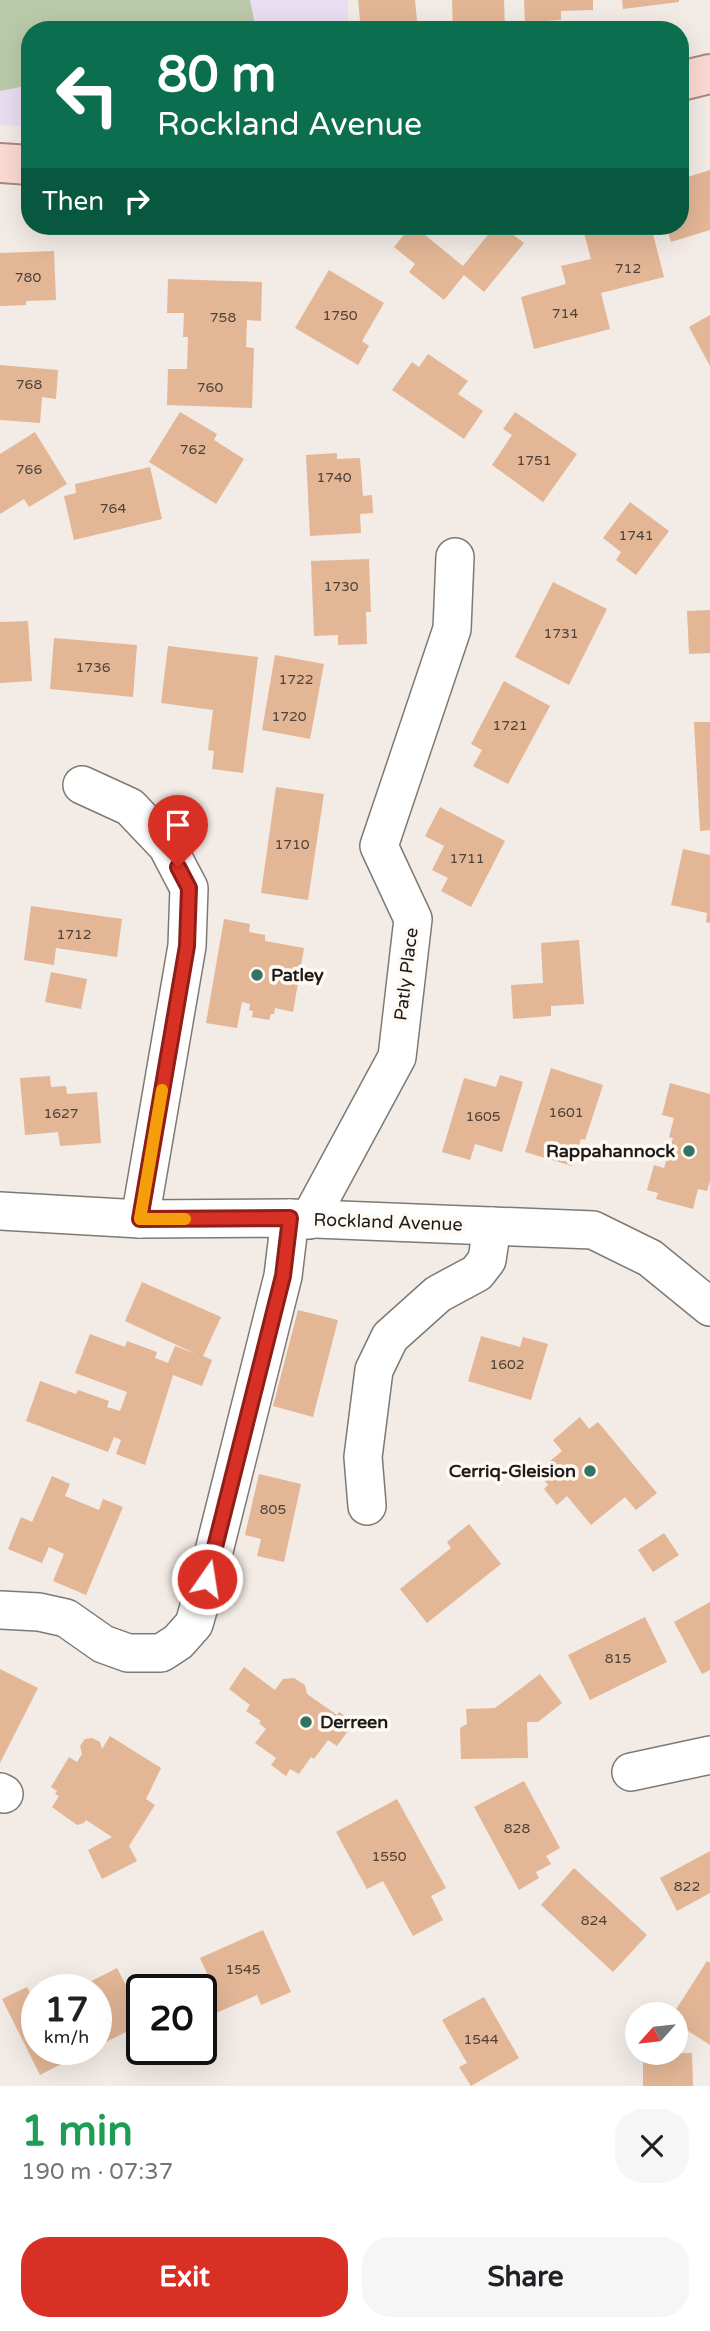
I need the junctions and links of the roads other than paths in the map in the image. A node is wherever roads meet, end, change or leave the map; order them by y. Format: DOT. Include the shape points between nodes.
graph roads {
  1 [pos="710,74"];
  2 [pos="689,79"];
  3 [pos="0,163"];
  4 [pos="21,164"];
  5 [pos="455,557"];
  6 [pos="82,785"];
  7 [pos="0,1211"];
  8 [pos="140,1219"];
  9 [pos="299,1219"];
  10 [pos="492,1226"];
  11 [pos="710,1307"];
  12 [pos="367,1506"];
  13 [pos="0,1610"];
  14 [pos="710,1755"];
  15 [pos="631,1772"];
  1 -- 2 [label="main road"];
  3 -- 4 [label="main road"];
  5 -- 9 [label="street, Patly Place" via="452,629 379,846 413,919 397,1057"];
  6 -- 8 [label="street" via="130,807 167,846 189,888 187,946"];
  7 -- 8 [label="street, Rockland Avenue"];
  8 -- 9 [label="street, Rockland Avenue"];
  9 -- 10 [label="street, Rockland Avenue"];
  9 -- 13 [label="street" via="194,1624 161,1653 128,1653 103,1644 66,1618"];
  10 -- 11 [label="street, Rockland Avenue" via="593,1230 650,1258"];
  10 -- 12 [label="street" via="487,1260 477,1273 438,1294 390,1337 374,1370 363,1457"];
  14 -- 15 [label="street"];
}
